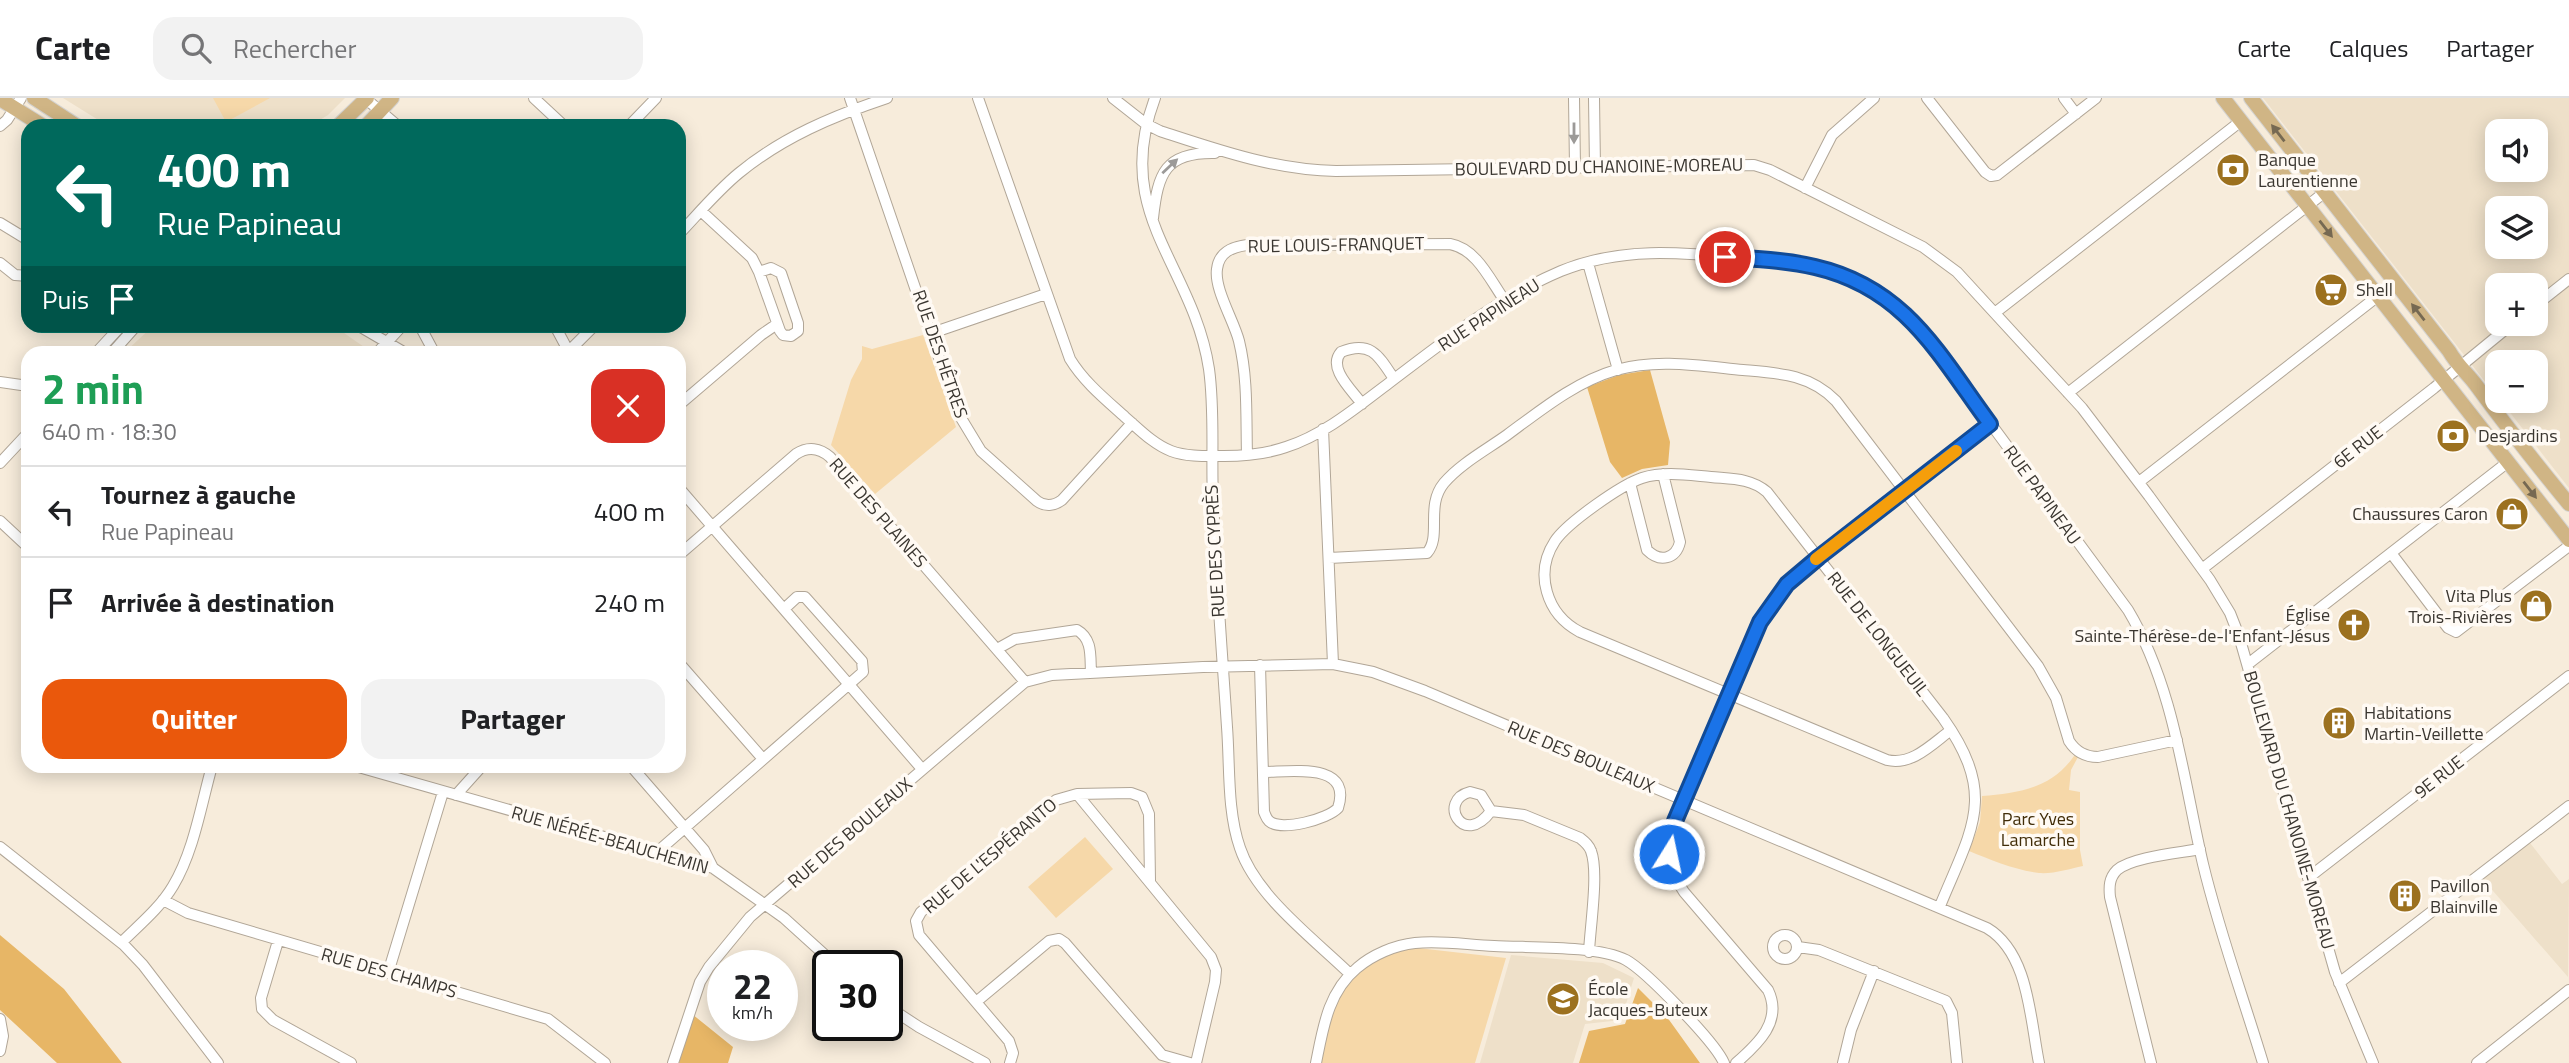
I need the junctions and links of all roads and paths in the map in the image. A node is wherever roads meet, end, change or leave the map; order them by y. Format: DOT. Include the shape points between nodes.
graph roads {
  1 [pos="34,98"];
  2 [pos="366,98"];
  3 [pos="392,98"];
  4 [pos="534,98"];
  5 [pos="656,98"];
  6 [pos="887,98"];
  7 [pos="978,98"];
  8 [pos="1113,98"];
  9 [pos="1155,98"];
  10 [pos="1574,98"];
  11 [pos="1594,98"];
  12 [pos="1874,98"];
  13 [pos="1927,98"];
  14 [pos="2064,98"];
  15 [pos="2096,98"];
  16 [pos="2223,98"];
  17 [pos="2251,98"];
  18 [pos="0,99"];
  19 [pos="18,103"];
  20 [pos="853,104"];
  21 [pos="380,111"];
  22 [pos="2076,114"];
  23 [pos="35,119"];
  24 [pos="66,119"];
  25 [pos="345,119"];
  26 [pos="373,119"];
  27 [pos="390,119"];
  28 [pos="556,119"];
  29 [pos="636,119"];
  30 [pos="2241,121"];
  31 [pos="1146,124"];
  32 [pos="0,126"];
  33 [pos="1228,153"];
  34 [pos="1574,167"];
  35 [pos="1595,167"];
  36 [pos="1805,188"];
  37 [pos="2325,192"];
  38 [pos="2308,206"];
  39 [pos="701,211"];
  40 [pos="0,223"];
  41 [pos="1153,223"];
  42 [pos="686,227"];
  43 [pos="21,235"];
  44 [pos="0,263"];
  45 [pos="1588,263"];
  46 [pos="759,272"];
  47 [pos="21,275"];
  48 [pos="2569,279"];
  49 [pos="1046,294"];
  50 [pos="2378,296"];
  51 [pos="2548,296"];
  52 [pos="1505,301"];
  53 [pos="1996,312"];
  54 [pos="777,324"];
  55 [pos="114,333"];
  56 [pos="371,333"];
  57 [pos="395,333"];
  58 [pos="587,333"];
  59 [pos="932,333"];
  60 [pos="2497,336"];
  61 [pos="386,342"];
  62 [pos="102,346"];
  63 [pos="383,346"];
  64 [pos="393,346"];
  65 [pos="575,346"];
  66 [pos="2458,367"];
  67 [pos="1618,370"];
  68 [pos="1395,379"];
  69 [pos="2443,379"];
  70 [pos="0,382"];
  71 [pos="21,385"];
  72 [pos="2068,393"];
  73 [pos="686,399"];
  74 [pos="1362,404"];
  75 [pos="1132,423"];
  76 [pos="1990,424"];
  77 [pos="1323,429"];
  78 [pos="21,440"];
  79 [pos="1247,455"];
  80 [pos="1211,456"];
  81 [pos="2508,462"];
  82 [pos="0,463"];
  83 [pos="1663,474"];
  84 [pos="2139,482"];
  85 [pos="1630,483"];
  86 [pos="1905,491"];
  87 [pos="686,496"];
  88 [pos="2569,504"];
  89 [pos="0,521"];
  90 [pos="712,527"];
  91 [pos="21,540"];
  92 [pos="2569,540"];
  93 [pos="2569,546"];
  94 [pos="686,549"];
  95 [pos="2391,554"];
  96 [pos="1819,557"];
  97 [pos="1329,558"];
  98 [pos="2202,569"];
  99 [pos="783,609"];
  100 [pos="997,649"];
  101 [pos="1333,664"];
  102 [pos="2248,664"];
  103 [pos="1260,665"];
  104 [pos="1222,666"];
  105 [pos="686,671"];
  106 [pos="1091,673"];
  107 [pos="2569,676"];
  108 [pos="1025,682"];
  109 [pos="849,684"];
  110 [pos="1729,694"];
  111 [pos="1951,730"];
  112 [pos="2176,740"];
  113 [pos="763,759"];
  114 [pos="922,769"];
  115 [pos="1263,772"];
  116 [pos="210,773"];
  117 [pos="379,773"];
  118 [pos="476,773"];
  119 [pos="637,773"];
  120 [pos="443,792"];
  121 [pos="1077,793"];
  122 [pos="456,795"];
  123 [pos="1684,800"];
  124 [pos="2569,806"];
  125 [pos="1491,811"];
  126 [pos="685,827"];
  127 [pos="0,847"];
  128 [pos="2200,849"];
  129 [pos="656,853"];
  130 [pos="713,868"];
  131 [pos="2308,878"];
  132 [pos="1150,881"];
  133 [pos="163,900"];
  134 [pos="765,905"];
  135 [pos="1940,906"];
  136 [pos="278,940"];
  137 [pos="122,942"];
  138 [pos="1798,947"];
  139 [pos="819,950"];
  140 [pos="1589,952"];
  141 [pos="1874,971"];
  142 [pos="388,973"];
  143 [pos="1350,974"];
  144 [pos="2339,983"];
  145 [pos="2568,992"];
  146 [pos="976,1002"];
  147 [pos="903,1016"];
  148 [pos="0,1019"];
  149 [pos="0,1051"];
  150 [pos="218,1063"];
  151 [pos="351,1063"];
  152 [pos="605,1063"];
  153 [pos="673,1063"];
  154 [pos="985,1063"];
  155 [pos="1010,1063"];
  156 [pos="1190,1063"];
  157 [pos="1196,1063"];
  158 [pos="1316,1063"];
  159 [pos="1724,1063"];
  160 [pos="1736,1063"];
  161 [pos="1843,1063"];
  162 [pos="1957,1063"];
  163 [pos="2039,1063"];
  164 [pos="2151,1063"];
  165 [pos="2263,1063"];
  166 [pos="2373,1063"];
  167 [pos="2477,1063"];
  1 -- 24 [label="main road"];
  2 -- 21 [label="street"];
  2 -- 25 [label="main road"];
  3 -- 21 [label="main road"];
  4 -- 28 [label="street"];
  5 -- 29 [label="street"];
  6 -- 20 [label="street"];
  7 -- 49 [label="street, RUE PAPINEAU"];
  8 -- 31 [label="street"];
  9 -- 31 [label="street, RUE DES CYPRÈS"];
  10 -- 34 [label="street, one-way"];
  11 -- 35 [label="street"];
  12 -- 36 [label="street" via="1832,135"];
  13 -- 22 [label="street" via="1991,176"];
  14 -- 22 [label="street"];
  15 -- 22 [label="street"];
  16 -- 30 [label="main road"];
  37 -- 17 [label="main road, one-way"];
  18 -- 19 [label="main road"];
  19 -- 23 [label="main road"];
  19 -- 32 [label="street"];
  20 -- 39 [label="street" via="771,149 727,183"];
  20 -- 59 [label="street, RUE DES HÊTRES"];
  21 -- 26 [label="main road"];
  21 -- 27 [label="street"];
  30 -- 38 [label="main road"];
  30 -- 53 [label="street"];
  31 -- 33 [label="street"];
  31 -- 41 [label="street, RUE DES CYPRÈS" via="1142,173"];
  33 -- 34 [label="street, BOULEVARD DU CHANOINE-MOREAU" via="1275,165 1326,170"];
  41 -- 33 [label="street, one-way" via="1157,185 1169,165 1188,154"];
  34 -- 35 [label="street, BOULEVARD DU CHANOINE-MOREAU"];
  35 -- 36 [label="street, BOULEVARD DU CHANOINE-MOREAU" via="1754,165"];
  36 -- 53 [label="street, BOULEVARD DU CHANOINE-MOREAU" via="1937,256"];
  37 -- 38 [label="street"];
  66 -- 37 [label="main road, one-way"];
  38 -- 50 [label="main road, one-way"];
  38 -- 72 [label="street"];
  39 -- 42 [label="street"];
  39 -- 46 [label="street" via="752,258"];
  40 -- 43 [label="street"];
  41 -- 80 [label="street, RUE DES CYPRÈS" via="1204,343 1210,379"];
  44 -- 47 [label="street"];
  45 -- 52 [label="street, RUE PAPINEAU" via="1546,277"];
  45 -- 67 [label="street"];
  45 -- 76 [label="street, RUE PAPINEAU" via="1640,253 1681,253 1801,265 1851,278 1894,303 1919,328"];
  46 -- 54 [label="street"];
  46 -- 54 [label="street" via="779,271 799,329 786,336"];
  48 -- 51 [label="street"];
  49 -- 59 [label="street"];
  49 -- 75 [label="street, RUE PAPINEAU" via="1078,371"];
  50 -- 69 [label="main road"];
  50 -- 84 [label="street"];
  52 -- 68 [label="street, RUE PAPINEAU"];
  52 -- 79 [label="street, RUE LOUIS-FRANQUET" via="1474,257 1450,244 1247,245 1229,250 1219,261 1216,276 1240,346"];
  53 -- 72 [label="street, BOULEVARD DU CHANOINE-MOREAU"];
  54 -- 73 [label="street"];
  55 -- 62 [label="street"];
  56 -- 61 [label="street"];
  57 -- 61 [label="street"];
  58 -- 65 [label="street"];
  59 -- 75 [label="street, RUE DES HÊTRES" via="958,413 972,439 1040,503 1053,505 1062,500"];
  60 -- 66 [label="street, 6E RUE"];
  61 -- 63 [label="street"];
  61 -- 64 [label="street"];
  66 -- 69 [label="street, 6E RUE"];
  66 -- 88 [label="main road"];
  67 -- 86 [label="street" via="1677,364 1786,374 1809,381 1836,401"];
  67 -- 97 [label="street" via="1565,394 1449,477 1434,500 1433,545 1427,553"];
  68 -- 74 [label="street, RUE PAPINEAU"];
  68 -- 74 [label="street" via="1371,350 1341,352 1336,367"];
  69 -- 81 [label="main road"];
  69 -- 98 [label="street, 6E RUE"];
  70 -- 71 [label="street"];
  72 -- 84 [label="street, BOULEVARD DU CHANOINE-MOREAU"];
  74 -- 77 [label="street, RUE PAPINEAU"];
  75 -- 80 [label="street, RUE PAPINEAU" via="1168,450"];
  76 -- 86 [label="street"];
  76 -- 112 [label="street, RUE PAPINEAU" via="2137,626 2162,683"];
  77 -- 79 [label="street, RUE PAPINEAU" via="1285,448"];
  77 -- 97 [label="street"];
  78 -- 82 [label="street"];
  79 -- 80 [label="street, RUE PAPINEAU"];
  80 -- 104 [label="street, RUE DES CYPRÈS"];
  81 -- 92 [label="main road, one-way"];
  81 -- 95 [label="street"];
  83 -- 85 [label="street, RUE DE LONGUEUIL"];
  83 -- 85 [label="street" via="1680,542 1667,558 1656,558 1647,550"];
  83 -- 96 [label="street, RUE DE LONGUEUIL" via="1756,484"];
  84 -- 98 [label="street, BOULEVARD DU CHANOINE-MOREAU"];
  85 -- 110 [label="street, RUE DE LONGUEUIL" via="1567,527 1554,543 1544,576 1552,607 1562,621 1580,632"];
  86 -- 96 [label="street"];
  86 -- 112 [label="street" via="2042,672 2076,749 2098,757"];
  87 -- 90 [label="street"];
  89 -- 91 [label="street"];
  90 -- 94 [label="street, RUE DES PLAINES"];
  90 -- 99 [label="street"];
  90 -- 100 [label="street, RUE DES PLAINES" via="796,454 807,449 824,452"];
  93 -- 95 [label="street" via="2456,632 2448,628"];
  95 -- 102 [label="street"];
  96 -- 110 [label="street" via="1787,584 1770,607"];
  96 -- 111 [label="street, RUE DE LONGUEUIL"];
  97 -- 101 [label="street"];
  98 -- 102 [label="street, BOULEVARD DU CHANOINE-MOREAU" via="2233,621"];
  99 -- 109 [label="street"];
  99 -- 109 [label="street" via="797,597 806,597 832,626 864,663 863,671"];
  100 -- 106 [label="street" via="1016,639 1077,630 1087,639"];
  100 -- 108 [label="street, RUE DES PLAINES"];
  101 -- 103 [label="street, RUE DES BOULEAUX"];
  101 -- 123 [label="street, RUE DES BOULEAUX" via="1404,682"];
  102 -- 131 [label="street, BOULEVARD DU CHANOINE-MOREAU"];
  103 -- 104 [label="street, RUE DES BOULEAUX"];
  103 -- 115 [label="street"];
  104 -- 106 [label="street, RUE DES BOULEAUX"];
  104 -- 143 [label="street, RUE DES CYPRÈS" via="1234,818 1244,857 1268,895"];
  105 -- 113 [label="street"];
  106 -- 108 [label="street, RUE DES BOULEAUX"];
  107 -- 131 [label="street, 9E RUE"];
  108 -- 114 [label="street, RUE DES BOULEAUX"];
  109 -- 113 [label="street"];
  109 -- 114 [label="street"];
  110 -- 111 [label="street, RUE DE LONGUEUIL" via="1893,762 1914,757"];
  110 -- 123 [label="street"];
  111 -- 135 [label="street, RUE DE LONGUEUIL" via="1971,767 1975,806 1968,838"];
  112 -- 128 [label="street, RUE PAPINEAU"];
  113 -- 126 [label="street"];
  114 -- 134 [label="street, RUE DES BOULEAUX"];
  115 -- 115 [label="street" via="1265,811 1272,823 1310,821 1330,816 1338,808 1339,786 1328,775"];
  116 -- 133 [label="street" via="183,866"];
  117 -- 120 [label="street, RUE NÉRÉE-BEAUCHEMIN"];
  118 -- 122 [label="street"];
  119 -- 126 [label="street"];
  120 -- 122 [label="street, RUE NÉRÉE-BEAUCHEMIN"];
  120 -- 142 [label="street"];
  121 -- 132 [label="street, RUE DE L'ESPÉRANTO"];
  121 -- 132 [label="street, RUE DE L'ESPÉRANTO" via="1142,797 1148,810"];
  121 -- 146 [label="street, RUE DE L'ESPÉRANTO" via="1056,800 917,918 919,935"];
  122 -- 129 [label="street, RUE NÉRÉE-BEAUCHEMIN"];
  123 -- 135 [label="street, RUE DES BOULEAUX"];
  123 -- 160 [label="street" via="1669,846 1676,879 1772,999 1772,1019 1766,1032"];
  124 -- 144 [label="street"];
  125 -- 140 [label="street" via="1524,815 1580,838 1590,848 1594,868"];
  126 -- 129 [label="street"];
  126 -- 130 [label="street"];
  127 -- 137 [label="street"];
  128 -- 164 [label="street" via="2128,864 2110,880 2110,897"];
  128 -- 165 [label="street, RUE PAPINEAU"];
  129 -- 130 [label="street, RUE NÉRÉE-BEAUCHEMIN"];
  130 -- 134 [label="street, RUE NÉRÉE-BEAUCHEMIN"];
  131 -- 144 [label="street, BOULEVARD DU CHANOINE-MOREAU"];
  132 -- 157 [label="street, RUE DE L'ESPÉRANTO" via="1214,964 1215,982"];
  133 -- 136 [label="street, RUE DES CHAMPS" via="188,913"];
  133 -- 137 [label="street"];
  134 -- 139 [label="street, RUE NÉRÉE-BEAUCHEMIN"];
  134 -- 153 [label="street, RUE DES BOULEAUX" via="705,973"];
  135 -- 163 [label="street, RUE DES BOULEAUX" via="1994,932 2012,951"];
  136 -- 142 [label="street, RUE DES CHAMPS"];
  136 -- 151 [label="street" via="262,1009 268,1017"];
  137 -- 150 [label="street"];
  138 -- 141 [label="street" via="1817,949"];
  140 -- 143 [label="street" via="1413,943 1371,958"];
  140 -- 159 [label="street" via="1617,957 1638,968"];
  141 -- 161 [label="street"];
  141 -- 162 [label="street" via="1948,1003"];
  142 -- 152 [label="street, RUE DES CHAMPS" via="548,1019"];
  143 -- 158 [label="street" via="1332,1000"];
  144 -- 166 [label="street, BOULEVARD DU CHANOINE-MOREAU"];
  145 -- 167 [label="street"];
  146 -- 155 [label="street, RUE DE L'ESPÉRANTO" via="1009,1041"];
  146 -- 156 [label="street" via="1049,941 1059,939 1161,1055"];
  147 -- 154 [label="street"];
  148 -- 149 [label="street"];
}
